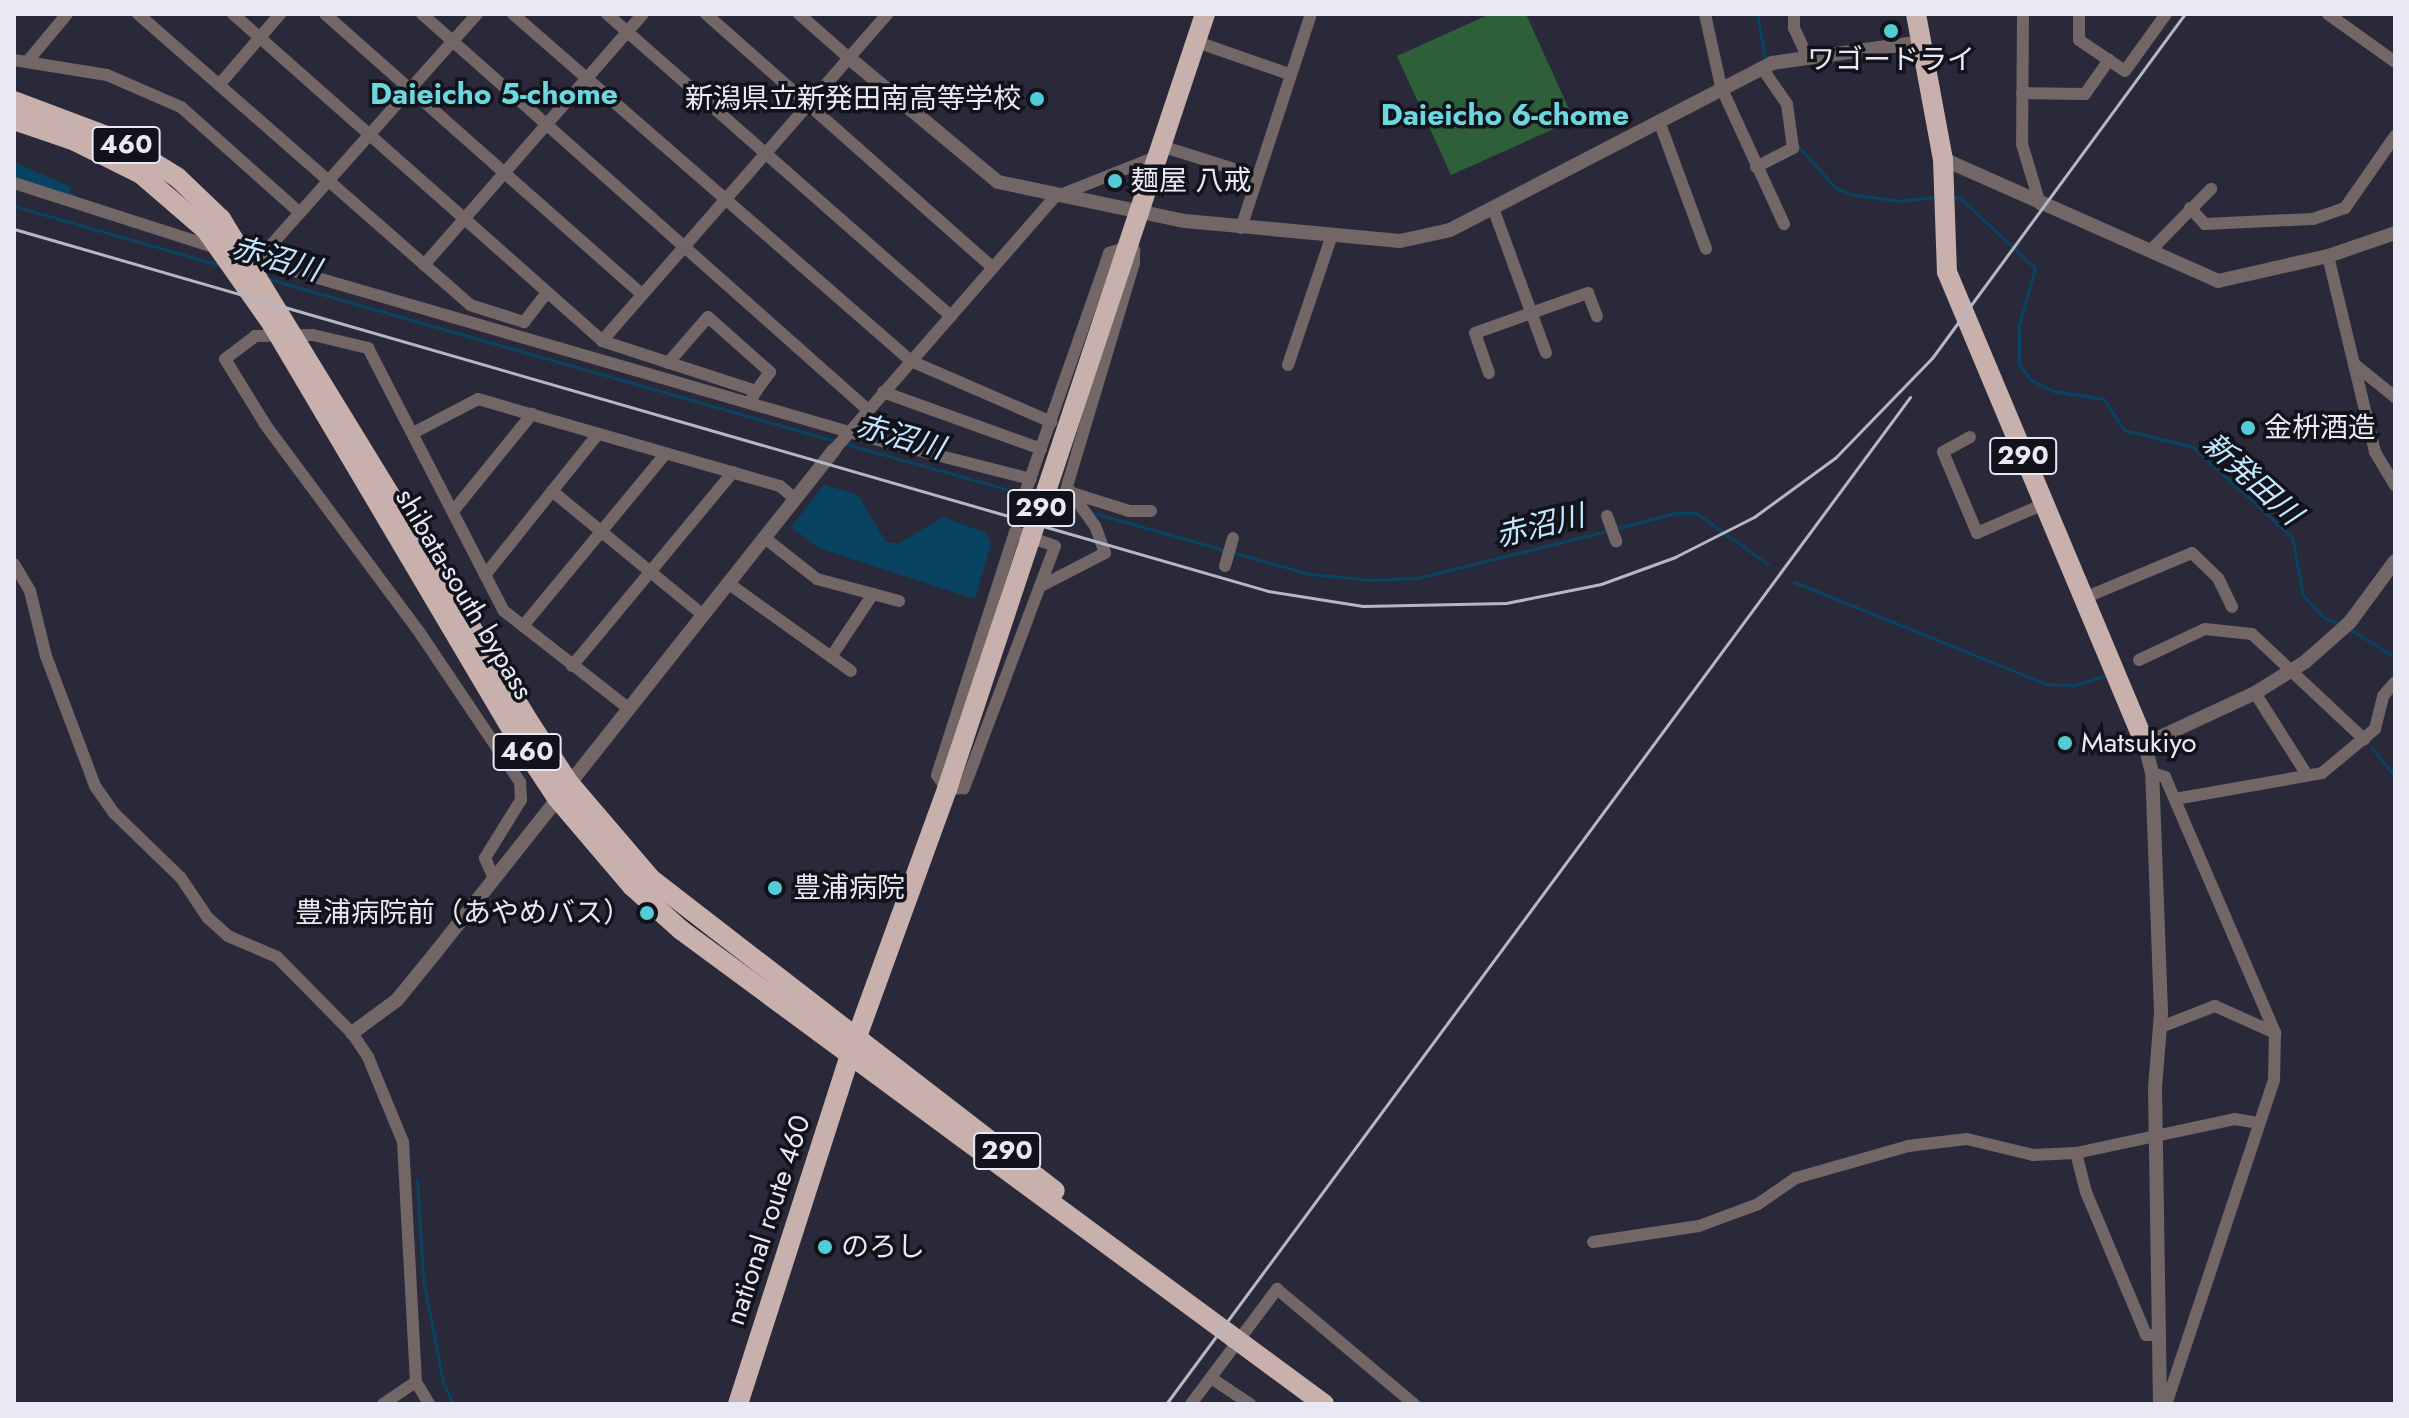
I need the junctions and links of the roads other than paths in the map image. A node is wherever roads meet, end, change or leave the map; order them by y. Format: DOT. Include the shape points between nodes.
graph roads {
  1 [pos="67,14"];
  2 [pos="138,14"];
  3 [pos="233,14"];
  4 [pos="280,14"];
  5 [pos="325,14"];
  6 [pos="422,14"];
  7 [pos="477,14"];
  8 [pos="513,14"];
  9 [pos="607,14"];
  10 [pos="643,14"];
  11 [pos="706,14"];
  12 [pos="799,14"];
  13 [pos="887,14"];
  14 [pos="1205,14"];
  15 [pos="1311,14"];
  16 [pos="1705,14"];
  17 [pos="1794,14"];
  18 [pos="1916,14"];
  19 [pos="2023,14"];
  20 [pos="2079,14"];
  21 [pos="2166,14"];
  22 [pos="2328,14"];
  23 [pos="627,32"];
  24 [pos="259,37"];
  25 [pos="453,41"];
  26 [pos="1197,42"];
  27 [pos="1921,42"];
  28 [pos="848,57"];
  29 [pos="1808,58"];
  30 [pos="2109,60"];
  31 [pos="20,61"];
  32 [pos="2395,62"];
  33 [pos="1767,65"];
  34 [pos="1289,74"];
  35 [pos="587,78"];
  36 [pos="219,85"];
  37 [pos="1721,87"];
  38 [pos="410,89"];
  39 [pos="2022,93"];
  40 [pos="14,101"];
  41 [pos="806,104"];
  42 [pos="14,120"];
  43 [pos="1659,121"];
  44 [pos="546,125"];
  45 [pos="369,136"];
  46 [pos="2395,136"];
  47 [pos="1160,151"];
  48 [pos="765,153"];
  49 [pos="1943,159"];
  50 [pos="1756,167"];
  51 [pos="506,170"];
  52 [pos="1257,176"];
  53 [pos="328,181"];
  54 [pos="14,183"];
  55 [pos="2211,189"];
  56 [pos="1055,197"];
  57 [pos="725,198"];
  58 [pos="2040,204"];
  59 [pos="1493,208"];
  60 [pos="2190,208"];
  61 [pos="300,213"];
  62 [pos="1140,213"];
  63 [pos="463,219"];
  64 [pos="214,224"];
  65 [pos="1784,224"];
  66 [pos="1241,228"];
  67 [pos="2395,233"];
  68 [pos="1332,235"];
  69 [pos="1128,247"];
  70 [pos="682,248"];
  71 [pos="1706,249"];
  72 [pos="2151,250"];
  73 [pos="2328,256"];
  74 [pos="257,261"];
  75 [pos="424,265"];
  76 [pos="993,268"];
  77 [pos="547,293"];
  78 [pos="642,294"];
  79 [pos="1532,311"];
  80 [pos="951,316"];
  81 [pos="1597,316"];
  82 [pos="602,341"];
  83 [pos="1546,353"];
  84 [pos="911,361"];
  85 [pos="668,363"];
  86 [pos="2354,364"];
  87 [pos="1288,365"];
  88 [pos="1489,373"];
  89 [pos="883,392"];
  90 [pos="754,396"];
  91 [pos="2395,397"];
  92 [pos="867,409"];
  93 [pos="532,414"];
  94 [pos="1051,422"];
  95 [pos="850,429"];
  96 [pos="415,432"];
  97 [pos="598,434"];
  98 [pos="1970,437"];
  99 [pos="1041,449"];
  100 [pos="834,450"];
  101 [pos="666,453"];
  102 [pos="733,472"];
  103 [pos="1031,479"];
  104 [pos="2395,485"];
  105 [pos="1069,490"];
  106 [pos="552,491"];
  107 [pos="795,499"];
  108 [pos="2044,504"];
  109 [pos="454,510"];
  110 [pos="1151,511"];
  111 [pos="1607,516"];
  112 [pos="601,532"];
  113 [pos="1233,538"];
  114 [pos="766,539"];
  115 [pos="1616,541"];
  116 [pos="2395,561"];
  117 [pos="14,564"];
  118 [pos="1225,566"];
  119 [pos="650,572"];
  120 [pos="485,575"];
  121 [pos="728,583"];
  122 [pos="1043,585"];
  123 [pos="873,594"];
  124 [pos="2084,598"];
  125 [pos="899,601"];
  126 [pos="2232,607"];
  127 [pos="702,614"];
  128 [pos="523,626"];
  129 [pos="831,657"];
  130 [pos="2139,660"];
  131 [pos="572,666"];
  132 [pos="2292,670"];
  133 [pos="851,671"];
  134 [pos="2395,682"];
  135 [pos="2255,693"];
  136 [pos="628,708"];
  137 [pos="2364,739"];
  138 [pos="2145,744"];
  139 [pos="2152,773"];
  140 [pos="2307,775"];
  141 [pos="947,789"];
  142 [pos="563,791"];
  143 [pos="2175,799"];
  144 [pos="494,879"];
  145 [pos="2161,1027"];
  146 [pos="352,1033"];
  147 [pos="2275,1033"];
  148 [pos="854,1045"];
  149 [pos="2259,1123"];
  150 [pos="2157,1135"];
  151 [pos="2076,1153"];
  152 [pos="1593,1242"];
  153 [pos="2160,1335"];
  154 [pos="1211,1378"];
  155 [pos="416,1382"];
  156 [pos="383,1404"];
  157 [pos="429,1404"];
  158 [pos="738,1404"];
  159 [pos="1191,1404"];
  160 [pos="1250,1404"];
  161 [pos="1324,1404"];
  162 [pos="1414,1404"];
  163 [pos="2163,1404"];
  1 -- 31 [label="street"];
  2 -- 36 [label="street"];
  3 -- 24 [label="street"];
  4 -- 24 [label="street"];
  5 -- 38 [label="street"];
  6 -- 25 [label="street"];
  7 -- 25 [label="street"];
  8 -- 35 [label="street"];
  9 -- 23 [label="street"];
  10 -- 23 [label="street"];
  11 -- 41 [label="street"];
  12 -- 28 [label="street"];
  13 -- 28 [label="street"];
  14 -- 26 [label="highway, 290"];
  15 -- 34 [label="street"];
  16 -- 37 [label="street"];
  17 -- 29 [label="street" via="1794,28"];
  18 -- 27 [label="highway, 290"];
  19 -- 39 [label="street"];
  20 -- 30 [label="street" via="2079,40"];
  21 -- 30 [label="street" via="2125,71"];
  22 -- 32 [label="street"];
  23 -- 35 [label="street"];
  23 -- 48 [label="street"];
  24 -- 36 [label="street"];
  24 -- 45 [label="street"];
  25 -- 38 [label="street"];
  25 -- 44 [label="street"];
  26 -- 34 [label="street"];
  26 -- 47 [label="highway, 290"];
  27 -- 29 [label="street"];
  27 -- 49 [label="highway, 290"];
  28 -- 41 [label="street"];
  28 -- 56 [label="street" via="975,167 998,182"];
  29 -- 33 [label="street"];
  30 -- 39 [label="street" via="2085,94"];
  31 -- 61 [label="street" via="107,75 181,107"];
  33 -- 37 [label="street"];
  33 -- 50 [label="street" via="1787,104 1793,148"];
  34 -- 52 [label="street"];
  35 -- 44 [label="street"];
  35 -- 57 [label="street"];
  36 -- 53 [label="street"];
  37 -- 43 [label="street"];
  37 -- 50 [label="street"];
  38 -- 45 [label="street"];
  38 -- 51 [label="street"];
  39 -- 58 [label="street" via="2022,144"];
  40 -- 64 [label="highway, 460" via="117,140 177,177"];
  41 -- 48 [label="street"];
  41 -- 76 [label="street"];
  42 -- 64 [label="highway, 460" via="75,141 141,174"];
  43 -- 59 [label="street"];
  43 -- 71 [label="street"];
  44 -- 51 [label="street"];
  44 -- 70 [label="street"];
  45 -- 53 [label="street"];
  45 -- 63 [label="street"];
  46 -- 60 [label="street" via="2345,208 2313,219 2205,224"];
  47 -- 52 [label="street"];
  47 -- 56 [label="street"];
  47 -- 62 [label="highway, 290"];
  48 -- 57 [label="street"];
  48 -- 80 [label="street"];
  49 -- 58 [label="street"];
  49 -- 108 [label="highway, 290" via="1947,272"];
  50 -- 65 [label="street"];
  51 -- 63 [label="street"];
  51 -- 78 [label="street"];
  52 -- 66 [label="street"];
  53 -- 61 [label="street"];
  53 -- 75 [label="street"];
  54 -- 74 [label="street"];
  55 -- 60 [label="street"];
  56 -- 62 [label="street"];
  56 -- 76 [label="street"];
  57 -- 70 [label="street"];
  57 -- 84 [label="street"];
  58 -- 72 [label="street"];
  59 -- 68 [label="street" via="1419,241"];
  59 -- 79 [label="street"];
  60 -- 72 [label="street"];
  61 -- 74 [label="street"];
  62 -- 66 [label="street"];
  62 -- 69 [label="highway, 290"];
  63 -- 75 [label="street"];
  63 -- 77 [label="street"];
  64 -- 142 [label="highway, shibata-south bypass / 460"];
  66 -- 68 [label="street"];
  67 -- 73 [label="street"];
  68 -- 87 [label="street"];
  69 -- 94 [label="street" via="1109,253"];
  69 -- 105 [label="street" via="1134,250 1134,263"];
  69 -- 141 [label="highway, 290"];
  70 -- 78 [label="street"];
  70 -- 92 [label="street"];
  72 -- 73 [label="street" via="2218,281"];
  73 -- 86 [label="street"];
  74 -- 90 [label="street"];
  75 -- 77 [label="street" via="470,305 524,322"];
  76 -- 80 [label="street"];
  77 -- 82 [label="street"];
  78 -- 82 [label="street"];
  79 -- 81 [label="street" via="1588,293"];
  79 -- 83 [label="street"];
  79 -- 88 [label="street" via="1475,333"];
  80 -- 84 [label="street"];
  82 -- 85 [label="street"];
  84 -- 89 [label="street"];
  84 -- 94 [label="street"];
  85 -- 90 [label="street"];
  85 -- 90 [label="street" via="708,317 770,372"];
  86 -- 91 [label="street"];
  86 -- 104 [label="street" via="2375,452"];
  89 -- 92 [label="street"];
  89 -- 99 [label="street"];
  90 -- 95 [label="street"];
  92 -- 95 [label="street"];
  93 -- 96 [label="street" via="478,399"];
  93 -- 97 [label="street"];
  93 -- 109 [label="street"];
  94 -- 99 [label="street"];
  95 -- 100 [label="street"];
  95 -- 103 [label="street"];
  96 -- 109 [label="street"];
  96 -- 144 [label="street" via="368,348 313,335 255,336 225,359 520,782 521,800 485,858"];
  97 -- 101 [label="street"];
  97 -- 106 [label="street"];
  98 -- 108 [label="street" via="1943,452 1977,533"];
  99 -- 103 [label="street"];
  100 -- 107 [label="street"];
  101 -- 102 [label="street"];
  101 -- 112 [label="street"];
  102 -- 107 [label="street" via="780,486"];
  102 -- 119 [label="street"];
  103 -- 105 [label="street" via="1022,502 1042,510 1058,514"];
  105 -- 110 [label="street" via="1129,511"];
  105 -- 122 [label="street" via="1105,553"];
  106 -- 112 [label="street"];
  106 -- 120 [label="street"];
  107 -- 114 [label="street"];
  108 -- 124 [label="highway, 290"];
  109 -- 120 [label="street"];
  111 -- 115 [label="street"];
  112 -- 119 [label="street"];
  112 -- 128 [label="street"];
  113 -- 118 [label="street"];
  114 -- 121 [label="street"];
  114 -- 123 [label="street" via="817,579"];
  116 -- 132 [label="street" via="2345,627"];
  117 -- 146 [label="street" via="30,591 46,656 95,786 181,878 208,918 228,936 277,957"];
  119 -- 127 [label="street"];
  119 -- 131 [label="street"];
  120 -- 128 [label="street" via="504,611"];
  121 -- 127 [label="street"];
  121 -- 129 [label="street"];
  122 -- 141 [label="street" via="964,788"];
  122 -- 141 [label="street" via="1055,546 1015,532 937,775"];
  123 -- 125 [label="street"];
  123 -- 129 [label="street"];
  124 -- 126 [label="street" via="2192,553 2218,578"];
  124 -- 138 [label="highway, 290"];
  127 -- 136 [label="street"];
  128 -- 131 [label="street"];
  129 -- 133 [label="street"];
  130 -- 132 [label="street" via="2205,629 2225,628 2252,634"];
  131 -- 136 [label="street"];
  132 -- 135 [label="street"];
  132 -- 137 [label="street"];
  134 -- 137 [label="street" via="2383,696 2375,729"];
  135 -- 138 [label="street"];
  135 -- 140 [label="street"];
  136 -- 142 [label="street"];
  137 -- 140 [label="street" via="2322,773"];
  138 -- 139 [label="street"];
  139 -- 143 [label="street" via="2165,777"];
  139 -- 145 [label="street"];
  140 -- 143 [label="street"];
  141 -- 148 [label="highway, 290"];
  142 -- 144 [label="street"];
  142 -- 148 [label="highway, shibata-south bypass / 460" via="672,898"];
  143 -- 147 [label="street"];
  144 -- 146 [label="street" via="397,1000"];
  145 -- 147 [label="street" via="2215,1006"];
  145 -- 150 [label="street"];
  146 -- 155 [label="street" via="368,1057 403,1142"];
  147 -- 149 [label="street" via="2274,1080"];
  148 -- 158 [label="highway, national route 460"];
  148 -- 161 [label="highway, 290" via="1002,1147 1148,1273"];
  149 -- 150 [label="street" via="2234,1119"];
  149 -- 163 [label="street"];
  150 -- 151 [label="street"];
  150 -- 153 [label="street"];
  151 -- 152 [label="street" via="2033,1155 1967,1139 1908,1146 1796,1178 1758,1204 1699,1226"];
  151 -- 153 [label="street" via="2086,1192 2146,1335"];
  153 -- 163 [label="street"];
  154 -- 159 [label="street"];
  154 -- 160 [label="street"];
  154 -- 162 [label="street" via="1277,1289"];
  155 -- 156 [label="street"];
  155 -- 157 [label="street"];
}
